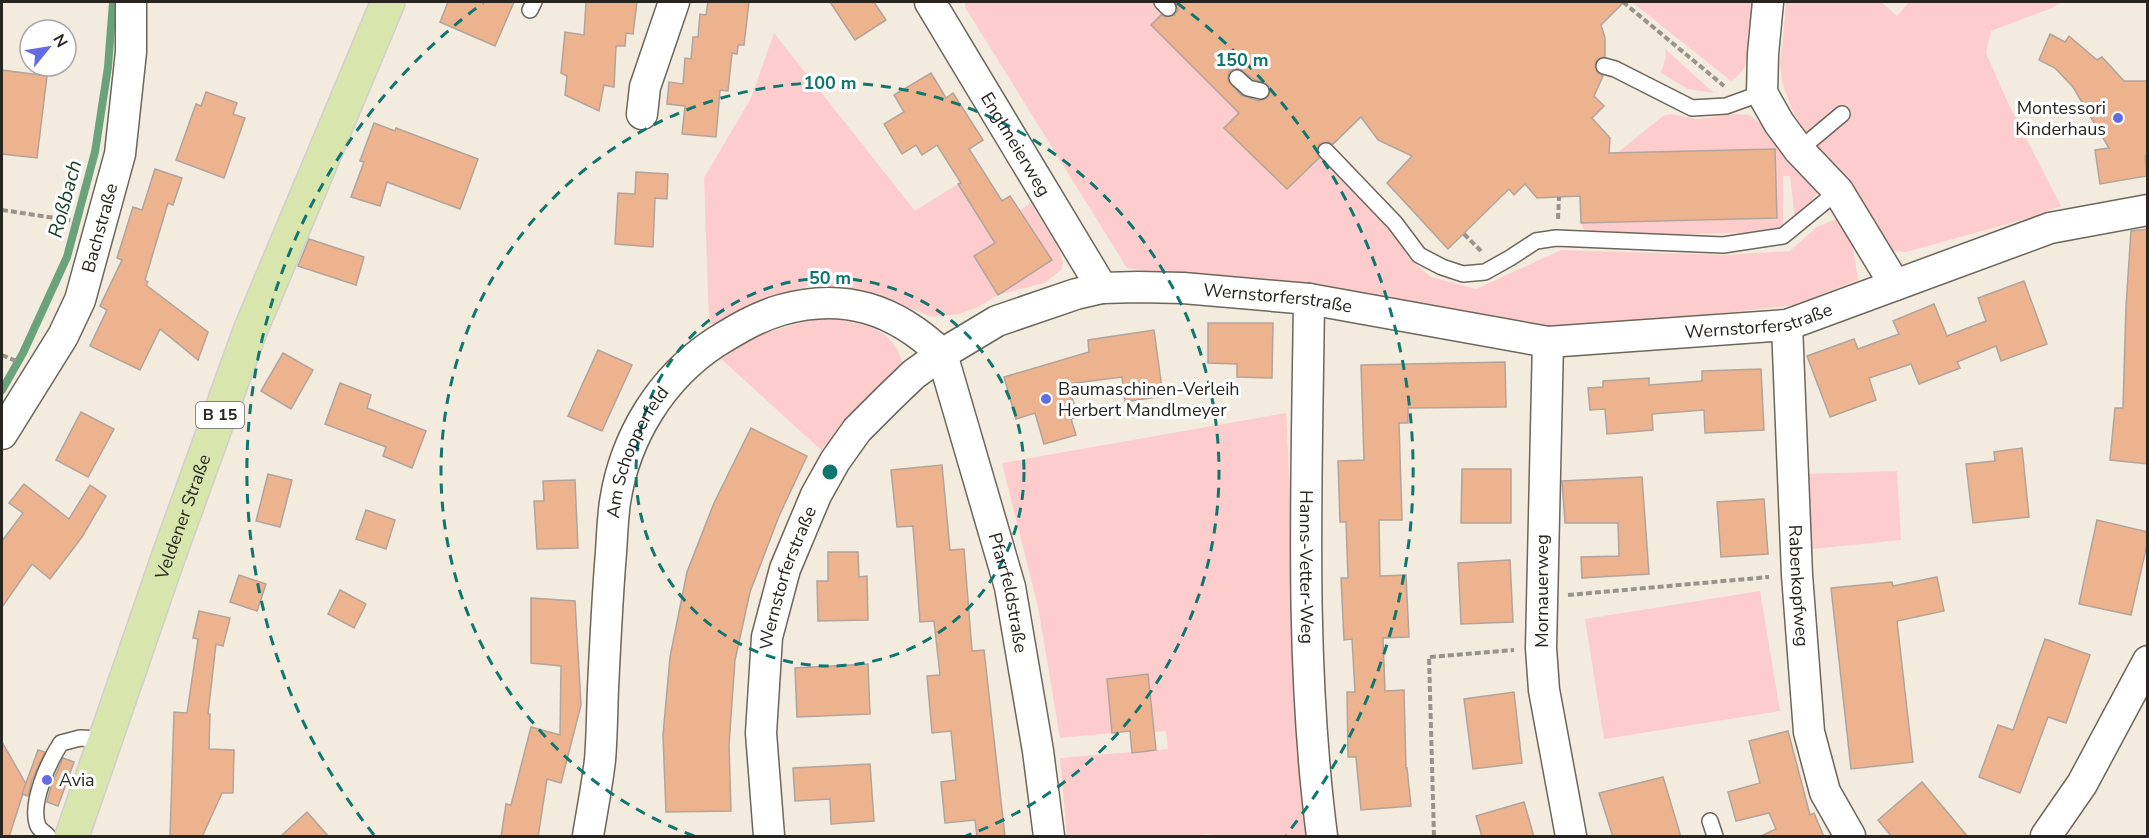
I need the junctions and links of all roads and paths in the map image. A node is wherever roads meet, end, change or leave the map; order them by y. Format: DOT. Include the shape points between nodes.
graph roads {
  1 [pos="131,2"];
  2 [pos="388,2"];
  3 [pos="674,2"];
  4 [pos="930,2"];
  5 [pos="1623,2"];
  6 [pos="1768,2"];
  7 [pos="1604,66"];
  8 [pos="1238,78"];
  9 [pos="1261,92"];
  10 [pos="1752,97"];
  11 [pos="642,114"];
  12 [pos="1842,114"];
  13 [pos="1799,150"];
  14 [pos="1326,151"];
  15 [pos="1838,191"];
  16 [pos="2,210"];
  17 [pos="2148,210"];
  18 [pos="67,220"];
  19 [pos="1895,285"];
  20 [pos="1102,288"];
  21 [pos="1309,299"];
  22 [pos="1787,325"];
  23 [pos="1548,342"];
  24 [pos="942,354"];
  25 [pos="2,435"];
  26 [pos="1797,575"];
  27 [pos="1541,597"];
  28 [pos="1541,648"];
  29 [pos="2148,662"];
  30 [pos="105,739"];
  31 [pos="1710,821"];
  32 [pos="48,837"];
  33 [pos="72,837"];
  34 [pos="588,837"];
  35 [pos="769,837"];
  36 [pos="1049,837"];
  37 [pos="1322,837"];
  38 [pos="1434,837"];
  39 [pos="1571,837"];
  40 [pos="1715,837"];
  41 [pos="1850,837"];
  42 [pos="2046,837"];
  1 -- 25 [label="street, Bachstraße" via="132,52 120,154 80,300 58,345"];
  2 -- 30 [label="main road, Veldener Straße / B 15" via="250,331"];
  3 -- 11 [label="street" via="645,87"];
  4 -- 20 [label="street, Englmeierweg"];
  5 -- 10 [label="path"];
  6 -- 10 [label="street" via="1763,54"];
  7 -- 10 [label="lane" via="1692,108 1726,106"];
  8 -- 9 [label="lane" via="1248,88"];
  10 -- 13 [label="street"];
  12 -- 13 [label="lane"];
  13 -- 15 [label="street"];
  14 -- 15 [label="lane" via="1395,223 1419,255 1463,274 1485,272 1536,241 1556,238 1723,245 1784,236"];
  15 -- 19 [label="street"];
  16 -- 18 [label="path"];
  17 -- 19 [label="street, Wernstorferstraße" via="2050,228"];
  19 -- 22 [label="street, Wernstorferstraße"];
  20 -- 21 [label="street, Wernstorferstraße" via="1183,288"];
  20 -- 24 [label="street, Wernstorferstraße" via="997,321"];
  21 -- 23 [label="street, Wernstorferstraße"];
  21 -- 37 [label="street, Hanns-Vetter-Weg" via="1309,677 1314,778"];
  22 -- 23 [label="street, Wernstorferstraße"];
  22 -- 26 [label="street, Rabenkopfweg"];
  23 -- 27 [label="street, Mornauerweg"];
  24 -- 34 [label="street, Am Schopperfeld" via="908,326 868,307 847,302 799,305 743,325 717,341 683,366 659,395 640,425 626,459 615,502 600,760"];
  24 -- 35 [label="street, Wernstorferstraße" via="914,374 857,430 816,495 785,569 767,637 761,733"];
  24 -- 36 [label="street, Pfarrfeldstraße" via="1010,587"];
  26 -- 27 [label="path"];
  26 -- 41 [label="street, Rabenkopfweg" via="1809,732 1825,792"];
  27 -- 28 [label="street, Mornauerweg"];
  28 -- 38 [label="path" via="1429,657"];
  28 -- 39 [label="street, Mornauerweg" via="1544,690"];
  29 -- 42 [label="street" via="2082,784"];
  30 -- 32 [label="lane" via="80,738 61,743 50,761 36,811 38,827"];
  30 -- 33 [label="main road, Veldener Straße / B 15"];
  31 -- 40 [label="lane"];
}
